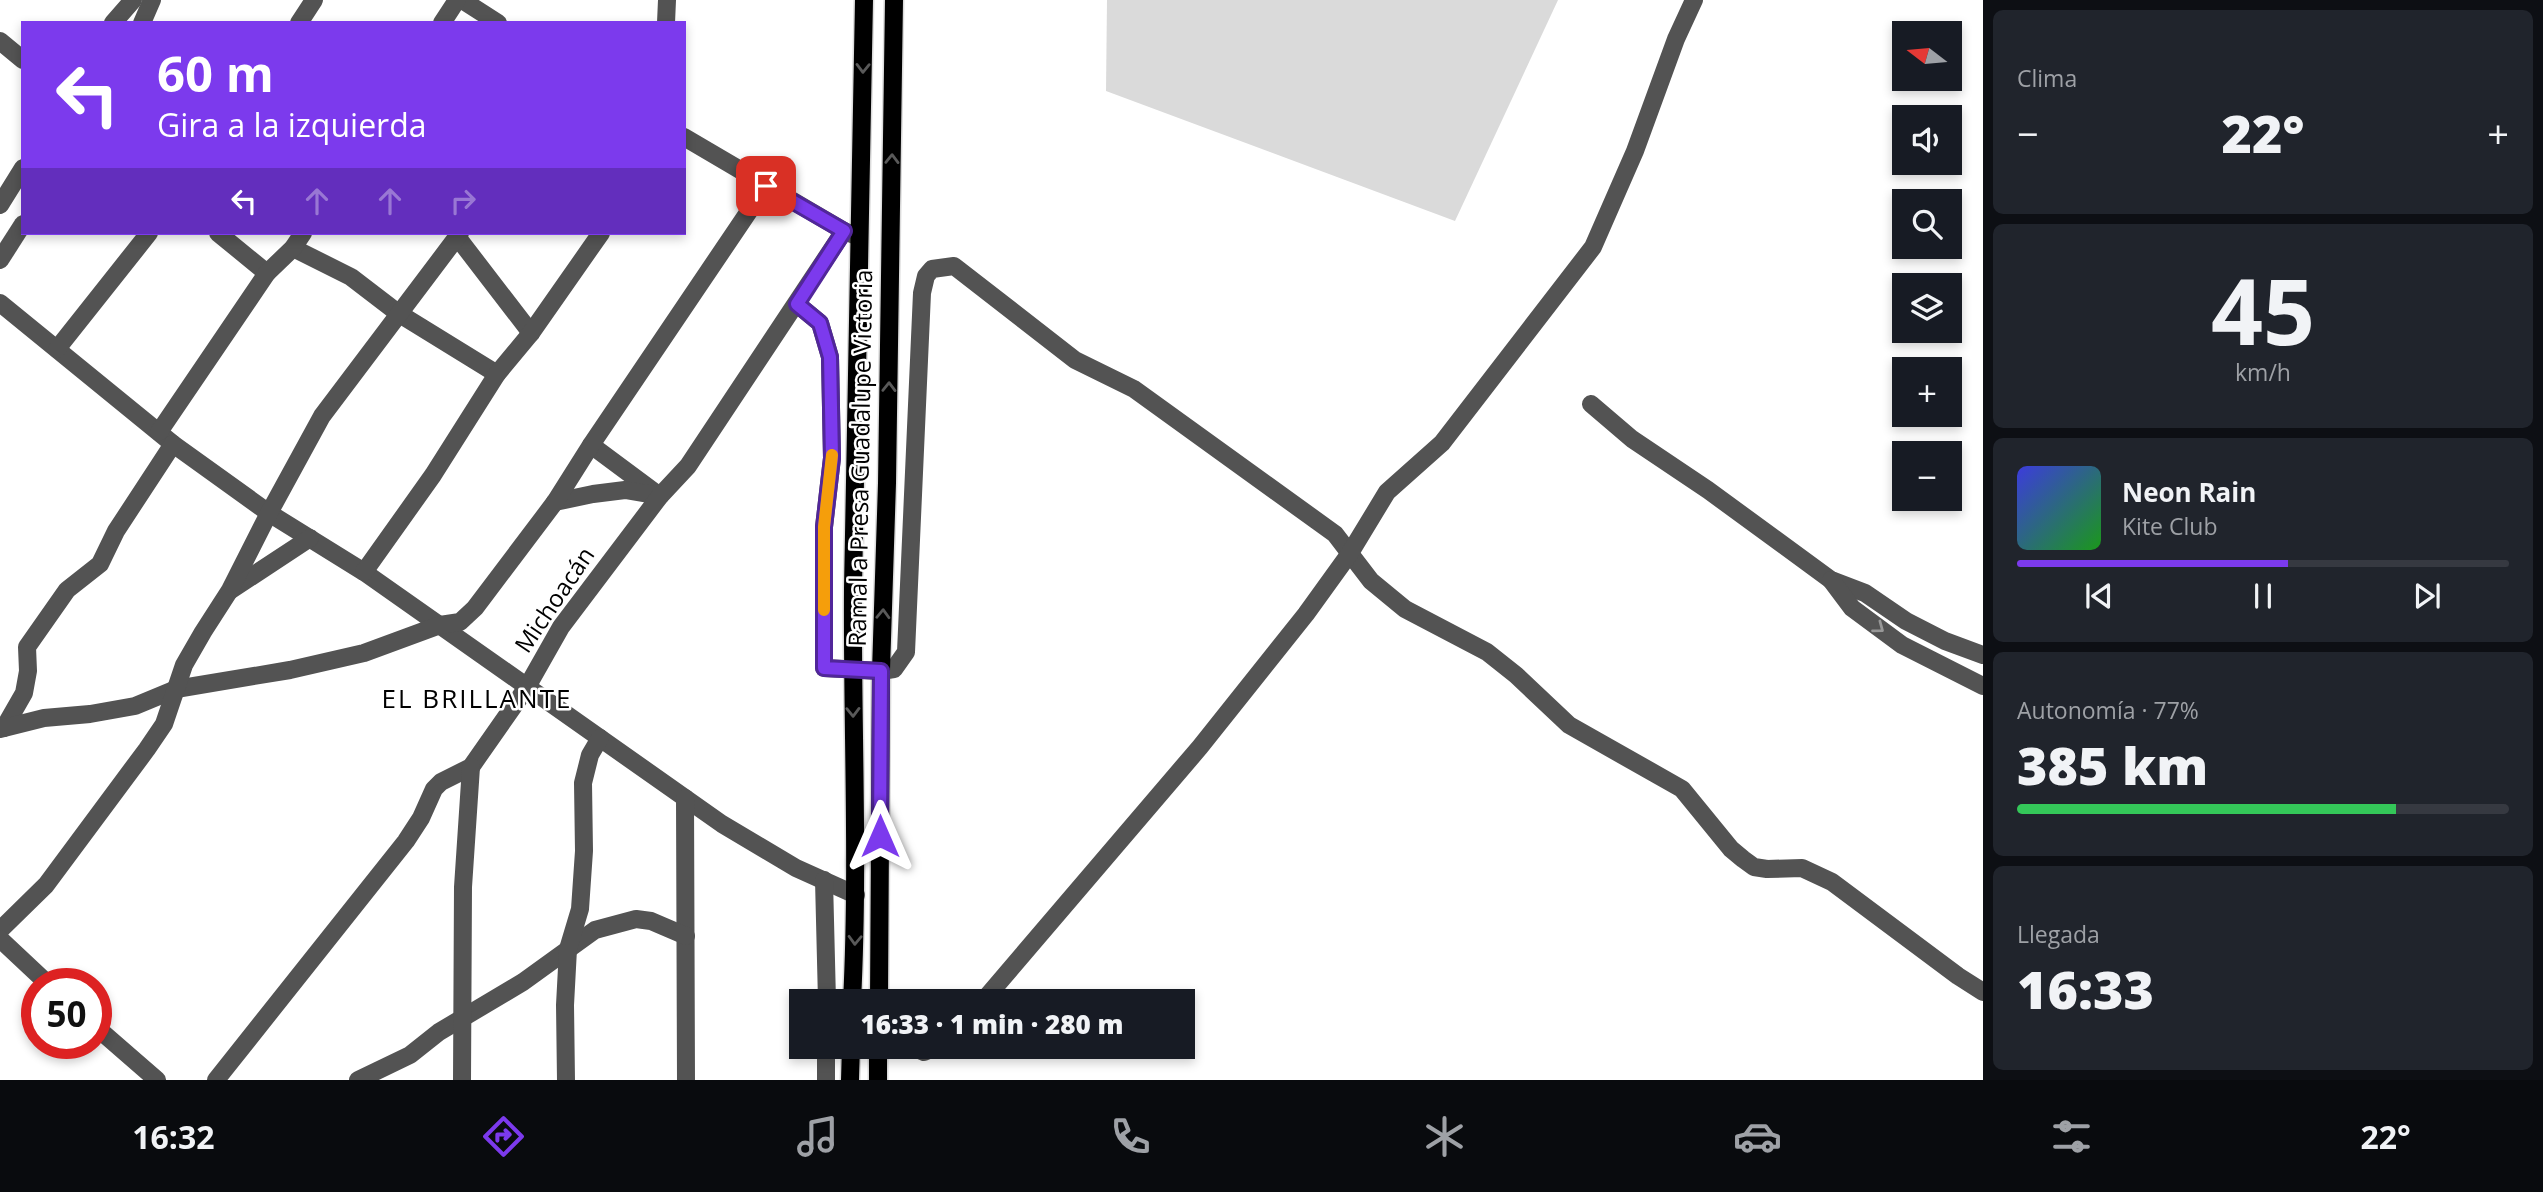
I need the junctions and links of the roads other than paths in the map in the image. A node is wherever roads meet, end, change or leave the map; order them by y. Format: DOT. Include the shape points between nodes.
graph roads {
  1 [pos="133,0"];
  2 [pos="152,0"];
  3 [pos="314,0"];
  4 [pos="459,0"];
  5 [pos="667,0"];
  6 [pos="864,0"];
  7 [pos="894,0"];
  8 [pos="1694,0"];
  9 [pos="492,12"];
  10 [pos="115,21"];
  11 [pos="143,21"];
  12 [pos="300,21"];
  13 [pos="443,21"];
  14 [pos="666,21"];
  15 [pos="0,41"];
  16 [pos="21,58"];
  17 [pos="686,138"];
  18 [pos="21,170"];
  19 [pos="766,186"];
  20 [pos="0,205"];
  21 [pos="21,227"];
  22 [pos="852,234"];
  23 [pos="147,235"];
  24 [pos="220,235"];
  25 [pos="459,235"];
  26 [pos="600,235"];
  27 [pos="298,240"];
  28 [pos="0,260"];
  29 [pos="267,273"];
  30 [pos="0,303"];
  31 [pos="797,304"];
  32 [pos="398,313"];
  33 [pos="531,333"];
  34 [pos="57,349"];
  35 [pos="497,374"];
  36 [pos="1591,404"];
  37 [pos="159,432"];
  38 [pos="173,444"];
  39 [pos="591,445"];
  40 [pos="660,496"];
  41 [pos="555,502"];
  42 [pos="269,513"];
  43 [pos="310,538"];
  44 [pos="1350,553"];
  45 [pos="365,572"];
  46 [pos="1831,580"];
  47 [pos="230,590"];
  48 [pos="440,625"];
  49 [pos="1983,655"];
  50 [pos="853,670"];
  51 [pos="881,671"];
  52 [pos="1983,686"];
  53 [pos="527,687"];
  54 [pos="176,689"];
  55 [pos="2,729"];
  56 [pos="600,738"];
  57 [pos="471,767"];
  58 [pos="685,798"];
  59 [pos="824,880"];
  60 [pos="856,895"];
  61 [pos="0,930"];
  62 [pos="687,936"];
  63 [pos="0,939"];
  64 [pos="568,949"];
  65 [pos="31,968"];
  66 [pos="827,989"];
  67 [pos="852,989"];
  68 [pos="879,989"];
  69 [pos="993,989"];
  70 [pos="1983,992"];
  71 [pos="463,1018"];
  72 [pos="112,1041"];
  73 [pos="826,1059"];
  74 [pos="851,1059"];
  75 [pos="878,1059"];
  76 [pos="157,1080"];
  77 [pos="216,1080"];
  78 [pos="358,1080"];
  79 [pos="462,1080"];
  80 [pos="566,1080"];
  81 [pos="686,1080"];
  82 [pos="826,1080"];
  83 [pos="850,1080"];
  84 [pos="877,1080"];
  1 -- 10 [label="street"];
  2 -- 11 [label="street"];
  3 -- 12 [label="street"];
  4 -- 9 [label="street"];
  4 -- 13 [label="street"];
  5 -- 14 [label="street"];
  6 -- 22 [label="main road, Ramal a Presa Guadalupe Victoria, one-way"];
  51 -- 7 [label="main road, Ramal a Presa Guadalupe Victoria, one-way"];
  8 -- 44 [label="street" via="1593,247 1442,443 1387,492"];
  15 -- 16 [label="street"];
  17 -- 19 [label="street"];
  18 -- 20 [label="street"];
  19 -- 22 [label="street"];
  19 -- 39 [label="street"];
  21 -- 28 [label="street"];
  22 -- 31 [label="street, Michoacán"];
  22 -- 50 [label="main road, Ramal a Presa Guadalupe Victoria"];
  23 -- 34 [label="street"];
  24 -- 29 [label="street"];
  25 -- 32 [label="street"];
  25 -- 33 [label="street"];
  26 -- 33 [label="street"];
  27 -- 29 [label="street"];
  27 -- 32 [label="street"];
  29 -- 37 [label="street"];
  30 -- 34 [label="street"];
  31 -- 40 [label="street, Michoacán" via="688,466"];
  31 -- 50 [label="street" via="820,323 830,357 832,458 824,527 824,668"];
  32 -- 35 [label="street"];
  32 -- 42 [label="street" via="323,416"];
  33 -- 35 [label="street"];
  34 -- 37 [label="street"];
  35 -- 45 [label="street"];
  36 -- 46 [label="street" via="1632,439"];
  37 -- 38 [label="street"];
  38 -- 42 [label="street"];
  38 -- 55 [label="street" via="100,564 67,590 27,647 24,693"];
  39 -- 40 [label="street"];
  39 -- 41 [label="street"];
  40 -- 41 [label="street" via="625,490"];
  40 -- 53 [label="street, Michoacán" via="561,627"];
  41 -- 48 [label="street" via="475,608 460,622"];
  42 -- 43 [label="street"];
  42 -- 47 [label="street"];
  43 -- 45 [label="street"];
  43 -- 47 [label="street"];
  44 -- 51 [label="street" via="1335,534 1134,389 1075,360 954,266 939,267 926,275 922,293 906,652 894,669"];
  44 -- 69 [label="street" via="1194,754"];
  44 -- 70 [label="street" via="1371,581 1405,609 1487,653 1569,724 1682,789 1743,859 1767,869 1802,868 1832,881"];
  45 -- 48 [label="street"];
  46 -- 49 [label="street" via="1865,593 1945,641"];
  46 -- 52 [label="street, one-way" via="1852,608 1902,645"];
  47 -- 54 [label="street" via="184,665"];
  48 -- 53 [label="street"];
  48 -- 54 [label="street" via="364,653"];
  50 -- 51 [label="street"];
  50 -- 60 [label="main road, Ramal a Presa Guadalupe Victoria, one-way"];
  51 -- 68 [label="main road, Ramal a Presa Guadalupe Victoria"];
  53 -- 56 [label="street"];
  53 -- 57 [label="street, Michoacán"];
  54 -- 55 [label="street" via="135,706 44,718"];
  54 -- 61 [label="street" via="164,724 106,806 46,885"];
  56 -- 58 [label="street"];
  56 -- 64 [label="street" via="583,783 580,909"];
  57 -- 71 [label="street" via="463,887"];
  57 -- 77 [label="street, Michoacán" via="434,789 413,832"];
  58 -- 59 [label="street" via="757,846"];
  58 -- 62 [label="street"];
  59 -- 60 [label="street"];
  59 -- 66 [label="street"];
  60 -- 67 [label="main road, Ramal a Presa Guadalupe Victoria, one-way"];
  62 -- 64 [label="street" via="636,919 595,930"];
  62 -- 81 [label="street"];
  63 -- 65 [label="street"];
  64 -- 71 [label="street"];
  64 -- 80 [label="street"];
  71 -- 78 [label="street" via="410,1055"];
  71 -- 79 [label="street"];
  72 -- 76 [label="street"];
  73 -- 82 [label="street"];
  74 -- 83 [label="main road"];
  75 -- 84 [label="main road"];
}
